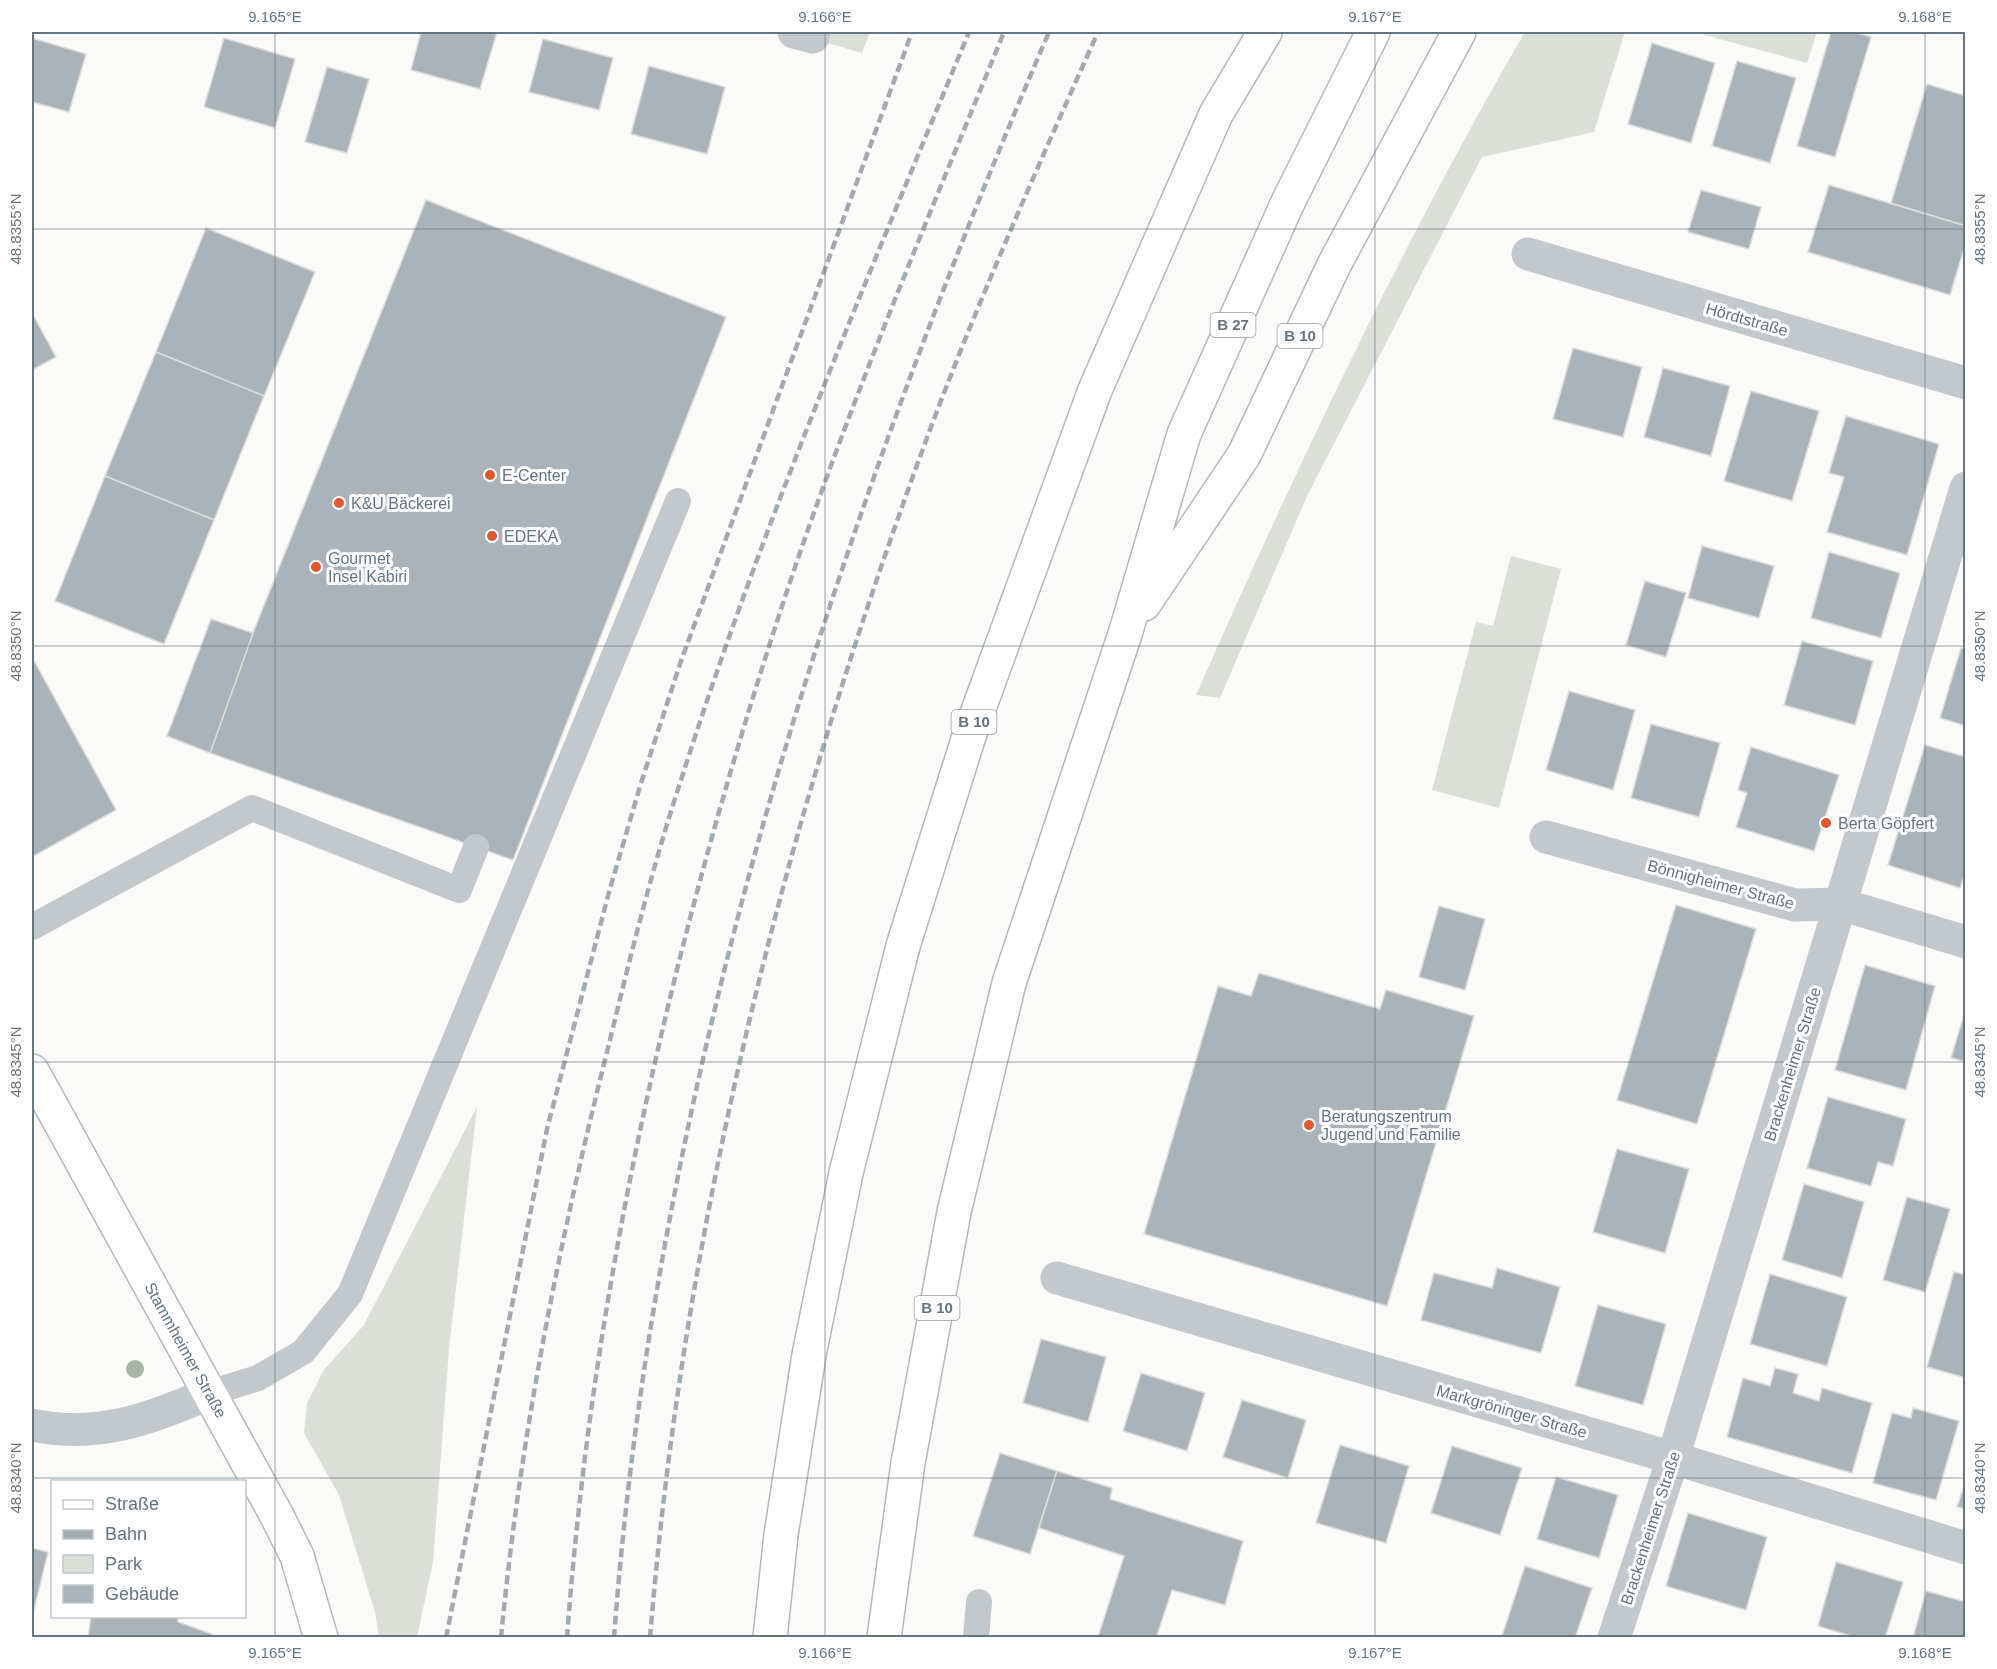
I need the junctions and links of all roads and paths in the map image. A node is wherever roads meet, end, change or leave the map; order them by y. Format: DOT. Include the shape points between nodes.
graph roads {
  1 [pos="1240,32"];
  2 [pos="1265,32"];
  3 [pos="1373,32"];
  4 [pos="1459,32"];
  5 [pos="1216,114"];
  6 [pos="1528,254"];
  7 [pos="1965,383"];
  8 [pos="1965,488"];
  9 [pos="678,501"];
  10 [pos="1126,630"];
  11 [pos="1546,837"];
  12 [pos="476,847"];
  13 [pos="1840,904"];
  14 [pos="32,927"];
  15 [pos="1965,942"];
  16 [pos="32,1071"];
  17 [pos="1057,1278"];
  18 [pos="210,1393"];
  19 [pos="32,1425"];
  20 [pos="1673,1458"];
  21 [pos="1965,1548"];
  22 [pos="979,1602"];
  23 [pos="321,1638"];
  24 [pos="770,1638"];
  25 [pos="884,1638"];
  26 [pos="976,1638"];
  27 [pos="1614,1638"];
  1 -- 5 [label="main road, B 10"];
  2 -- 5 [label="main road"];
  3 -- 10 [label="main road, B 27" via="1288,202 1184,434"];
  4 -- 10 [label="main road, B 10" via="1334,265 1244,455"];
  5 -- 24 [label="main road, B 10" via="1095,390 970,733 903,946 846,1173 809,1355 781,1535"];
  6 -- 7 [label="street, Hördtstraße"];
  8 -- 13 [label="street, Brackenheimer Straße"];
  9 -- 18 [label="lane" via="350,1294 303,1352 258,1378"];
  10 -- 25 [label="main road, B 10" via="1009,983 954,1212 908,1463"];
  11 -- 13 [label="street, Bönnigheimer Straße" via="1795,905"];
  12 -- 14 [label="lane" via="459,890 252,808"];
  13 -- 15 [label="street, Bönnigheimer Straße"];
  13 -- 20 [label="street, Brackenheimer Straße"];
  16 -- 18 [label="main road, Stammheimer Straße"];
  17 -- 20 [label="street, Markgröninger Straße"];
  18 -- 19 [label="street" via="128,1425 59,1431"];
  18 -- 23 [label="main road, Stammheimer Straße" via="297,1556"];
  20 -- 21 [label="street, Markgröninger Straße"];
  20 -- 27 [label="street, Brackenheimer Straße"];
  22 -- 26 [label="lane"];
}
